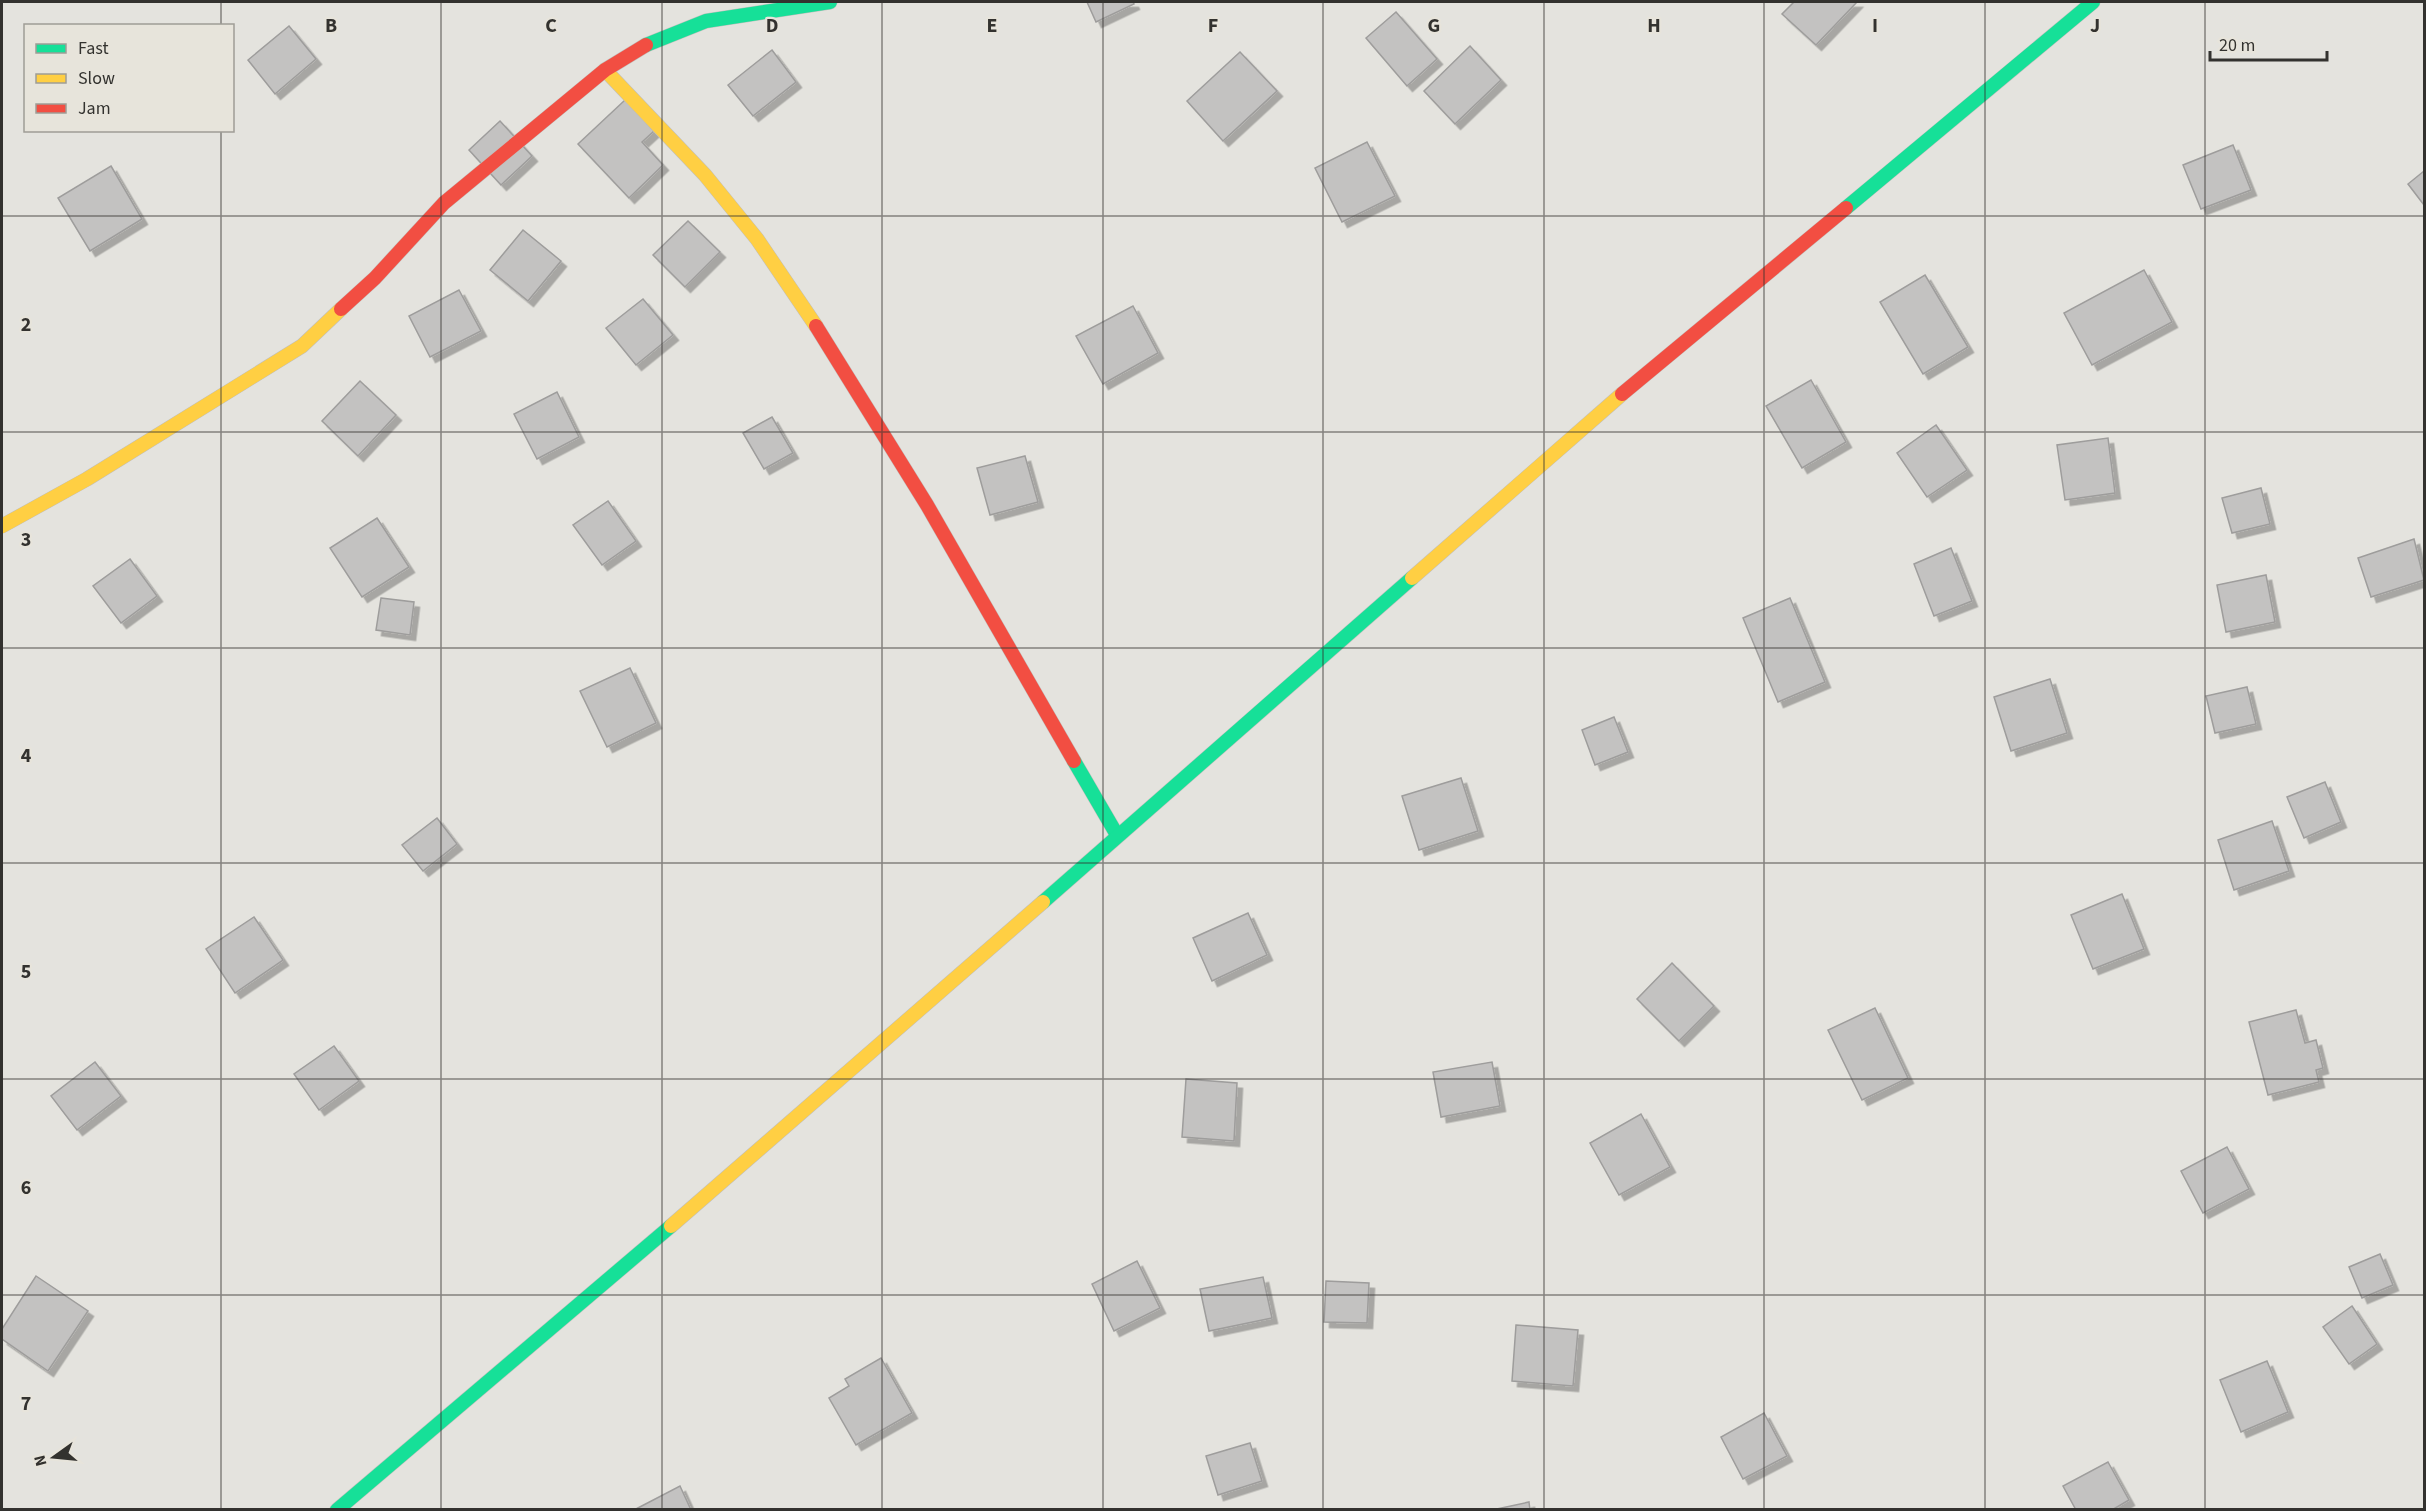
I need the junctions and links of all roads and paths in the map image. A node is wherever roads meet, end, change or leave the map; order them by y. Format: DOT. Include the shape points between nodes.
graph roads {
  1 [pos="830,2"];
  2 [pos="2092,2"];
  3 [pos="605,70"];
  4 [pos="2,526"];
  5 [pos="1117,836"];
  6 [pos="337,1509"];
  1 -- 3 [label="street" via="706,21 655,40"];
  2 -- 5 [label="street" via="1608,406"];
  3 -- 4 [label="street" via="444,203 375,278 302,346 87,479"];
  3 -- 5 [label="street" via="705,175 757,239 832,349 927,505"];
  5 -- 6 [label="street" via="782,1131"];
}
